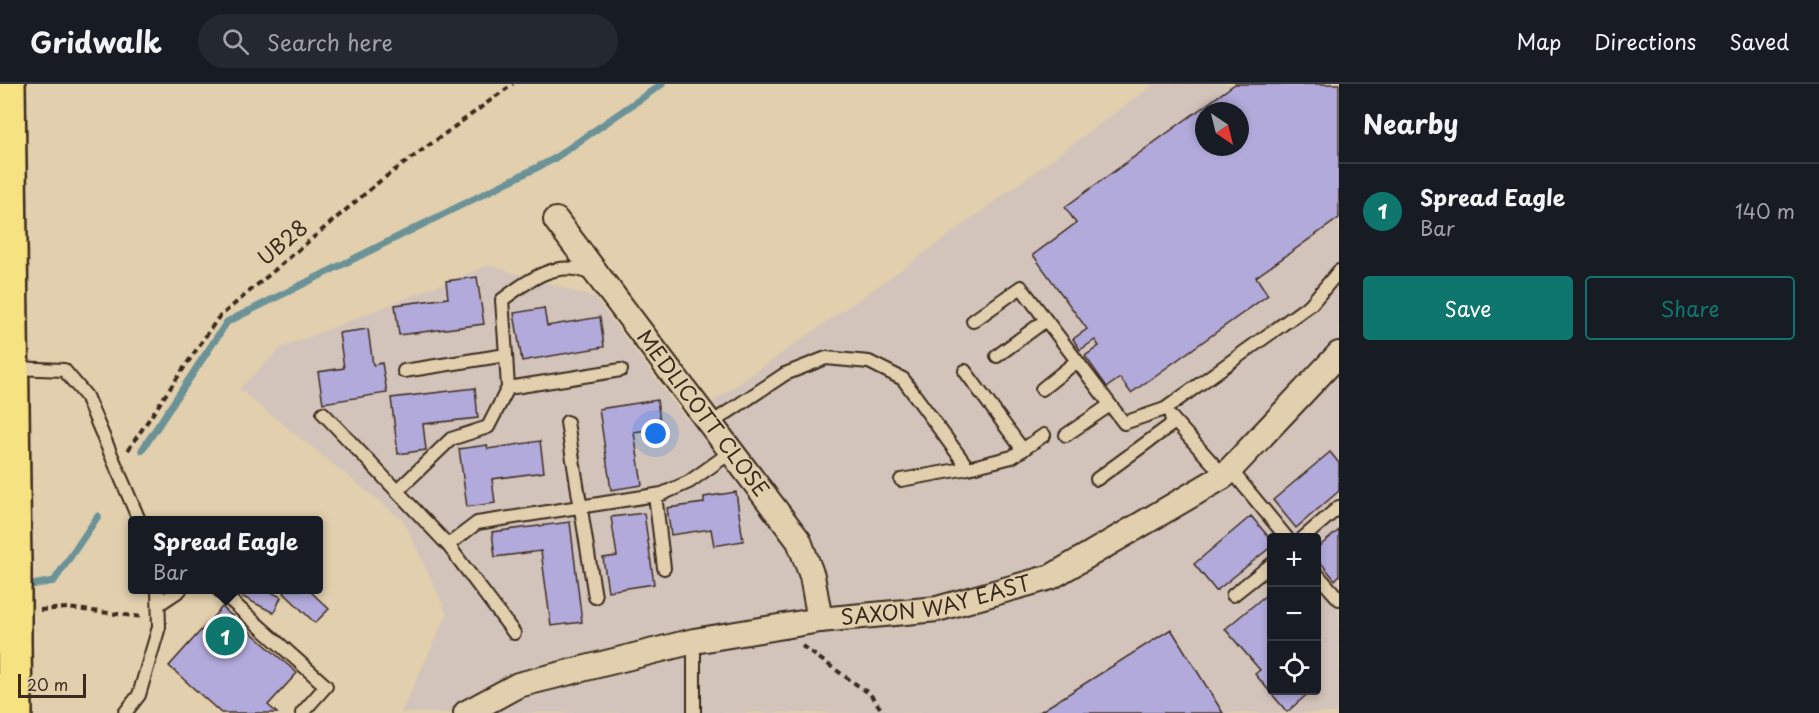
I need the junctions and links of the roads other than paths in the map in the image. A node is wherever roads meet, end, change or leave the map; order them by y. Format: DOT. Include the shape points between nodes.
graph roads {
  1 [pos="8,84"];
  2 [pos="556,220"];
  3 [pos="1339,271"];
  4 [pos="599,278"];
  5 [pos="1046,320"];
  6 [pos="973,321"];
  7 [pos="1339,354"];
  8 [pos="506,355"];
  9 [pos="997,356"];
  10 [pos="1077,361"];
  11 [pos="11,368"];
  12 [pos="621,370"];
  13 [pos="404,371"];
  14 [pos="965,371"];
  15 [pos="508,388"];
  16 [pos="1042,389"];
  17 [pos="1110,405"];
  18 [pos="1165,409"];
  19 [pos="323,413"];
  20 [pos="567,422"];
  21 [pos="1175,422"];
  22 [pos="710,424"];
  23 [pos="1044,435"];
  24 [pos="1066,435"];
  25 [pos="1023,450"];
  26 [pos="731,452"];
  27 [pos="968,468"];
  28 [pos="1227,473"];
  29 [pos="1097,479"];
  30 [pos="901,480"];
  31 [pos="397,491"];
  32 [pos="655,495"];
  33 [pos="578,507"];
  34 [pos="1339,507"];
  35 [pos="137,516"];
  36 [pos="1283,533"];
  37 [pos="1308,533"];
  38 [pos="448,544"];
  39 [pos="664,568"];
  40 [pos="1267,568"];
  41 [pos="1321,578"];
  42 [pos="158,594"];
  43 [pos="174,594"];
  44 [pos="223,594"];
  45 [pos="1233,595"];
  46 [pos="595,597"];
  47 [pos="1339,599"];
  48 [pos="159,604"];
  49 [pos="820,620"];
  50 [pos="514,633"];
  51 [pos="694,640"];
  52 [pos="15,713"];
  53 [pos="125,713"];
  54 [pos="302,713"];
  55 [pos="466,713"];
  56 [pos="694,713"];
  1 -- 11 [label="main road"];
  2 -- 4 [label="street, MEDLICOTT CLOSE"];
  3 -- 18 [label="lane" via="1311,304"];
  4 -- 8 [label="lane" via="579,269 538,274 502,300"];
  4 -- 22 [label="street, MEDLICOTT CLOSE"];
  5 -- 6 [label="lane" via="1021,287"];
  5 -- 9 [label="lane"];
  5 -- 10 [label="lane"];
  7 -- 28 [label="street, SAXON WAY EAST"];
  8 -- 13 [label="lane"];
  8 -- 15 [label="lane"];
  10 -- 16 [label="lane"];
  10 -- 17 [label="lane"];
  11 -- 35 [label="lane" via="64,370 86,396"];
  11 -- 52 [label="main road, bridge"];
  12 -- 15 [label="lane"];
  14 -- 25 [label="lane"];
  15 -- 31 [label="lane" via="488,427 451,439"];
  17 -- 18 [label="lane" via="1124,423"];
  17 -- 24 [label="lane"];
  18 -- 21 [label="lane"];
  19 -- 31 [label="lane"];
  20 -- 33 [label="lane"];
  21 -- 28 [label="lane"];
  21 -- 29 [label="lane"];
  22 -- 26 [label="street, MEDLICOTT CLOSE"];
  22 -- 27 [label="lane" via="785,374 826,358 868,362 903,379"];
  23 -- 25 [label="lane"];
  25 -- 27 [label="lane" via="1012,457"];
  26 -- 32 [label="lane" via="689,482"];
  26 -- 49 [label="street, MEDLICOTT CLOSE" via="799,541 812,576"];
  27 -- 30 [label="lane"];
  28 -- 36 [label="lane"];
  28 -- 49 [label="street, SAXON WAY EAST" via="1051,577 937,609"];
  31 -- 38 [label="lane"];
  32 -- 33 [label="lane"];
  32 -- 39 [label="lane"];
  33 -- 38 [label="lane" via="477,523"];
  33 -- 46 [label="lane"];
  34 -- 37 [label="lane"];
  38 -- 50 [label="lane"];
  40 -- 45 [label="lane"];
  41 -- 47 [label="lane"];
  42 -- 48 [label="lane"];
  43 -- 48 [label="lane"];
  44 -- 54 [label="lane" via="326,686"];
  48 -- 53 [label="lane" via="159,627 139,695"];
  49 -- 51 [label="street, SAXON WAY EAST"];
  51 -- 55 [label="street, SAXON WAY EAST" via="518,685"];
  51 -- 56 [label="lane"];
}
